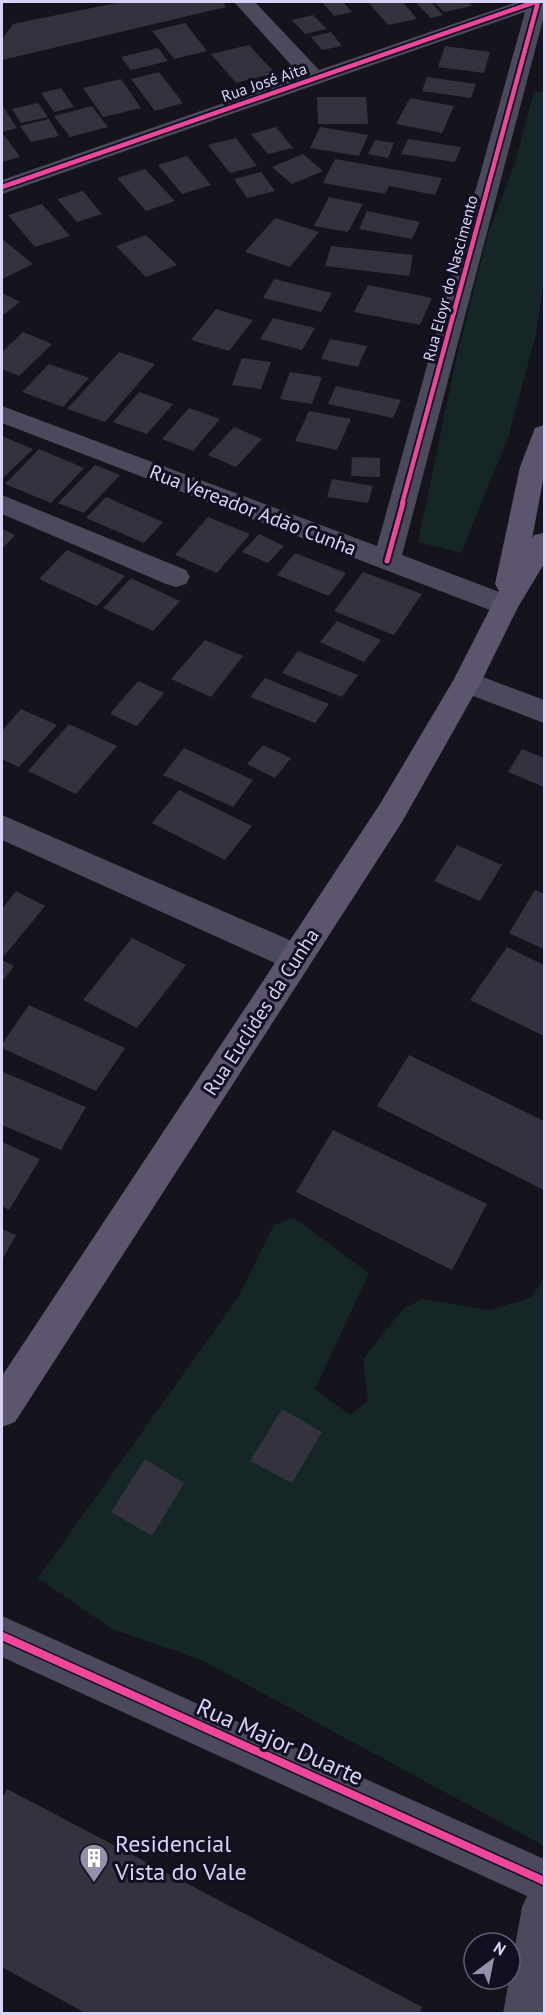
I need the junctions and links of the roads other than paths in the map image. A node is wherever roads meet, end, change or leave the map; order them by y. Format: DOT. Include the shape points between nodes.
graph roads {
  1 [pos="244,2"];
  2 [pos="537,2"];
  3 [pos="315,78"];
  4 [pos="2,187"];
  5 [pos="2,414"];
  6 [pos="543,443"];
  7 [pos="2,504"];
  8 [pos="544,542"];
  9 [pos="387,561"];
  10 [pos="176,577"];
  11 [pos="505,605"];
  12 [pos="467,682"];
  13 [pos="544,712"];
  14 [pos="2,827"];
  15 [pos="297,958"];
  16 [pos="2,1409"];
  17 [pos="2,1636"];
  18 [pos="544,1881"];
  19 [pos="544,1907"];
  20 [pos="526,2013"];
  1 -- 3 [label="street"];
  2 -- 3 [label="street, Rua José Aita"];
  2 -- 9 [label="street, Rua Eloyr do Nascimento"];
  3 -- 4 [label="street, Rua José Aita"];
  5 -- 9 [label="street, Rua Vereador Adão Cunha"];
  6 -- 11 [label="main road, Rua Euclides da Cunha" via="533,468"];
  7 -- 10 [label="street"];
  8 -- 11 [label="main road, Rua Euclides da Cunha"];
  9 -- 11 [label="street, Rua Vereador Adão Cunha"];
  11 -- 12 [label="main road, Rua Euclides da Cunha"];
  12 -- 13 [label="street"];
  12 -- 15 [label="main road, Rua Euclides da Cunha" via="391,813"];
  14 -- 15 [label="street"];
  15 -- 16 [label="main road, Rua Euclides da Cunha"];
  17 -- 18 [label="street, Rua Major Duarte"];
  19 -- 20 [label="street"];
}
